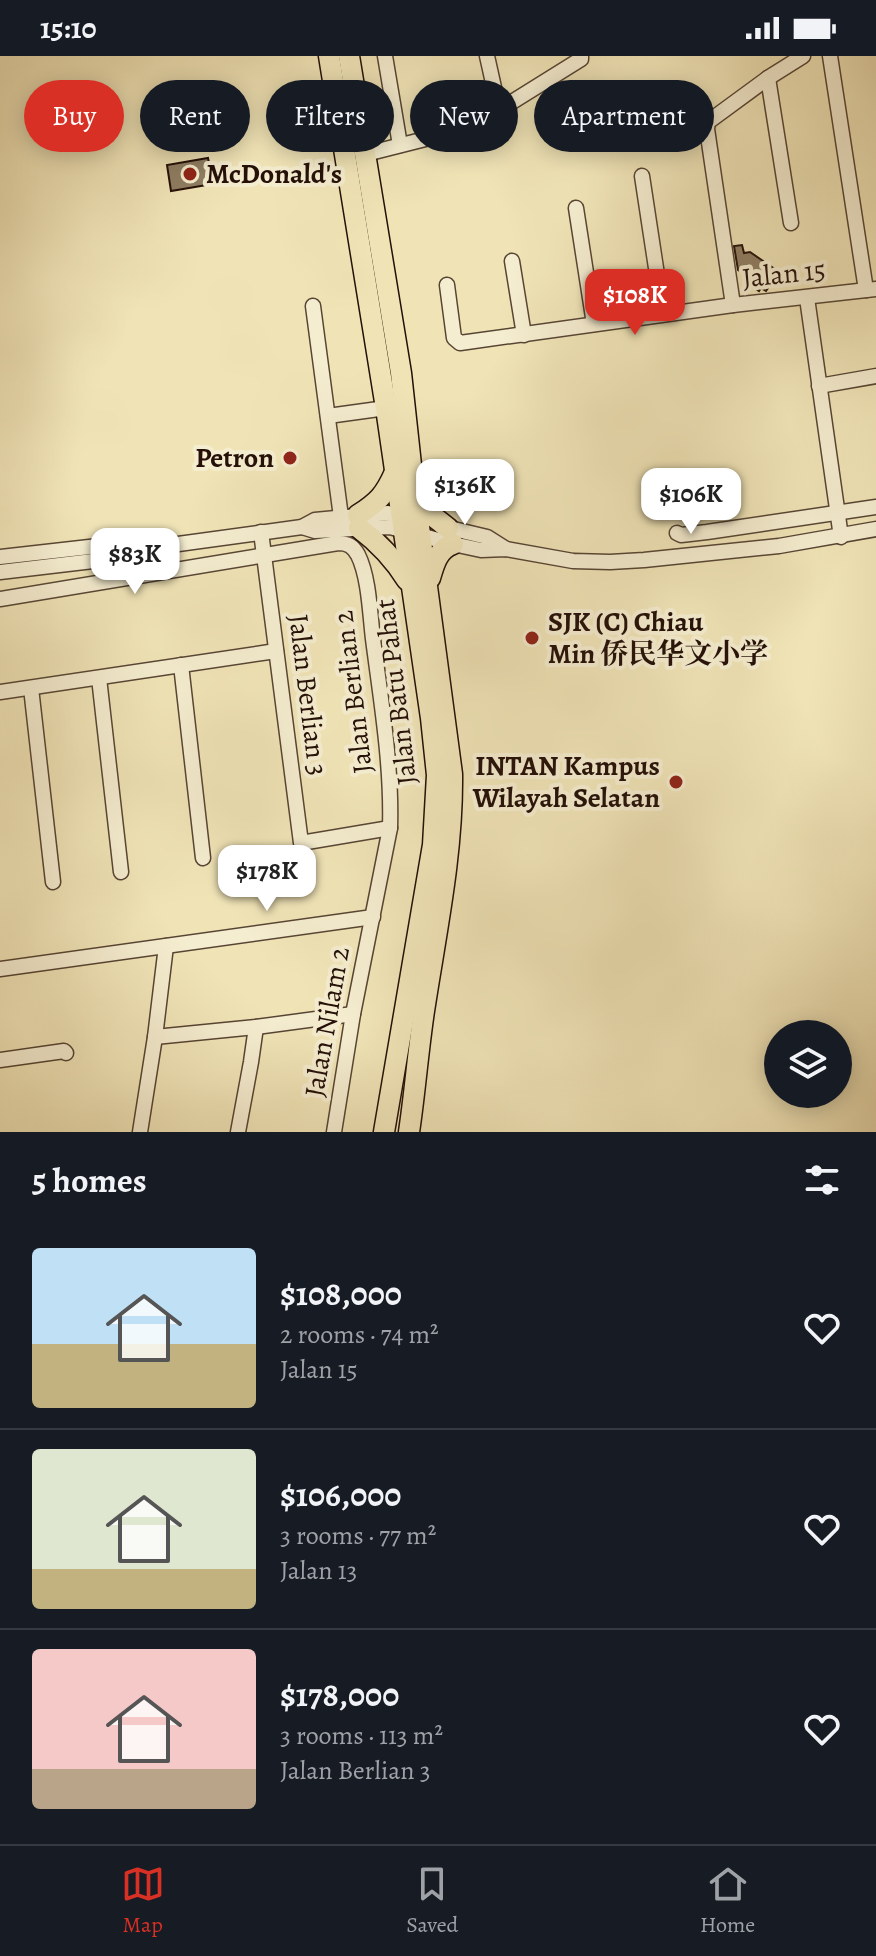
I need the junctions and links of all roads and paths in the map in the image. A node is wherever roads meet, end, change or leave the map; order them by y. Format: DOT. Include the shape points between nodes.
graph roads {
  1 [pos="329,56"];
  2 [pos="349,56"];
  3 [pos="385,56"];
  4 [pos="487,56"];
  5 [pos="803,56"];
  6 [pos="830,56"];
  7 [pos="581,58"];
  8 [pos="768,78"];
  9 [pos="492,80"];
  10 [pos="518,98"];
  11 [pos="410,143"];
  12 [pos="400,145"];
  13 [pos="366,154"];
  14 [pos="642,176"];
  15 [pos="576,208"];
  16 [pos="791,223"];
  17 [pos="512,261"];
  18 [pos="447,285"];
  19 [pos="871,290"];
  20 [pos="807,298"];
  21 [pos="733,305"];
  22 [pos="313,306"];
  23 [pos="663,314"];
  24 [pos="594,324"];
  25 [pos="524,335"];
  26 [pos="876,376"];
  27 [pos="819,386"];
  28 [pos="370,410"];
  29 [pos="328,416"];
  30 [pos="403,473"];
  31 [pos="876,507"];
  32 [pos="837,514"];
  33 [pos="353,520"];
  34 [pos="411,525"];
  35 [pos="302,527"];
  36 [pos="876,529"];
  37 [pos="261,532"];
  38 [pos="707,532"];
  39 [pos="677,533"];
  40 [pos="451,536"];
  41 [pos="841,537"];
  42 [pos="149,548"];
  43 [pos="710,553"];
  44 [pos="264,554"];
  45 [pos="0,557"];
  46 [pos="0,572"];
  47 [pos="420,586"];
  48 [pos="0,599"];
  49 [pos="276,651"];
  50 [pos="181,665"];
  51 [pos="99,678"];
  52 [pos="31,688"];
  53 [pos="0,692"];
  54 [pos="390,828"];
  55 [pos="203,858"];
  56 [pos="121,872"];
  57 [pos="53,882"];
  58 [pos="373,917"];
  59 [pos="166,946"];
  60 [pos="0,969"];
  61 [pos="408,984"];
  62 [pos="353,1014"];
  63 [pos="423,1015"];
  64 [pos="256,1027"];
  65 [pos="155,1037"];
  66 [pos="398,1043"];
  67 [pos="66,1053"];
  68 [pos="0,1060"];
  69 [pos="140,1132"];
  70 [pos="238,1132"];
  71 [pos="334,1132"];
  72 [pos="384,1132"];
  73 [pos="409,1132"];
  1 -- 28 [label="highway, Jalan Batu Pahat"];
  2 -- 13 [label="highway, Jalan Batu Pahat"];
  3 -- 12 [label="street"];
  4 -- 9 [label="street"];
  5 -- 8 [label="street"];
  6 -- 19 [label="street"];
  7 -- 10 [label="street"];
  8 -- 16 [label="street"];
  8 -- 21 [label="street" via="708,122"];
  11 -- 12 [label="street"];
  12 -- 13 [label="street"];
  13 -- 30 [label="highway, Jalan Batu Pahat" via="401,373"];
  14 -- 23 [label="street"];
  15 -- 24 [label="street"];
  17 -- 25 [label="street"];
  18 -- 25 [label="street, Jalan 15" via="454,338 460,343"];
  19 -- 20 [label="street, Jalan 15"];
  20 -- 21 [label="street, Jalan 15"];
  20 -- 27 [label="street"];
  21 -- 23 [label="street, Jalan 15"];
  22 -- 29 [label="street"];
  23 -- 24 [label="street, Jalan 15"];
  24 -- 25 [label="street, Jalan 15"];
  26 -- 27 [label="street"];
  27 -- 32 [label="street"];
  28 -- 29 [label="street"];
  28 -- 30 [label="highway, Jalan Batu Pahat"];
  29 -- 33 [label="street"];
  30 -- 33 [label="highway" via="376,504"];
  30 -- 34 [label="highway, Jalan Batu Pahat"];
  30 -- 40 [label="highway"];
  31 -- 32 [label="street"];
  32 -- 38 [label="street"];
  32 -- 41 [label="street"];
  33 -- 34 [label="street" via="388,513"];
  33 -- 35 [label="street" via="315,520"];
  33 -- 35 [label="street" via="315,531"];
  33 -- 47 [label="highway"];
  34 -- 40 [label="street"];
  34 -- 47 [label="highway, Jalan Batu Pahat"];
  35 -- 37 [label="street"];
  36 -- 41 [label="street"];
  37 -- 42 [label="street"];
  37 -- 44 [label="street, Jalan Berlian 3"];
  38 -- 39 [label="street"];
  38 -- 43 [label="street"];
  40 -- 43 [label="street" via="481,550 573,561"];
  40 -- 47 [label="highway"];
  41 -- 43 [label="street"];
  42 -- 45 [label="street" via="107,545"];
  42 -- 46 [label="street" via="110,559"];
  44 -- 48 [label="street, Jalan Berlian 2"];
  44 -- 49 [label="street, Jalan Berlian 3"];
  44 -- 54 [label="street, Jalan Berlian 2" via="344,543 358,555 384,729"];
  47 -- 61 [label="highway, Jalan Batu Pahat" via="437,775 433,845"];
  47 -- 63 [label="highway, Jalan Batu Pahat" via="452,774 444,884"];
  49 -- 50 [label="street"];
  49 -- 54 [label="street, Jalan Berlian 3" via="301,843"];
  50 -- 51 [label="street"];
  50 -- 55 [label="street"];
  51 -- 52 [label="street"];
  51 -- 56 [label="street"];
  52 -- 53 [label="street"];
  52 -- 57 [label="street"];
  54 -- 58 [label="street, Jalan Nilam 2"];
  58 -- 59 [label="street"];
  58 -- 62 [label="street, Jalan Nilam 2"];
  59 -- 60 [label="street"];
  59 -- 65 [label="street"];
  61 -- 63 [label="highway"];
  61 -- 66 [label="highway, Jalan Batu Pahat"];
  62 -- 64 [label="street"];
  62 -- 71 [label="street, Jalan Nilam 2"];
  63 -- 66 [label="highway" via="414,1019"];
  63 -- 73 [label="highway, Jalan Batu Pahat"];
  64 -- 65 [label="street"];
  64 -- 70 [label="street"];
  65 -- 69 [label="street"];
  66 -- 72 [label="highway, Jalan Batu Pahat"];
  67 -- 68 [label="street"];
}
